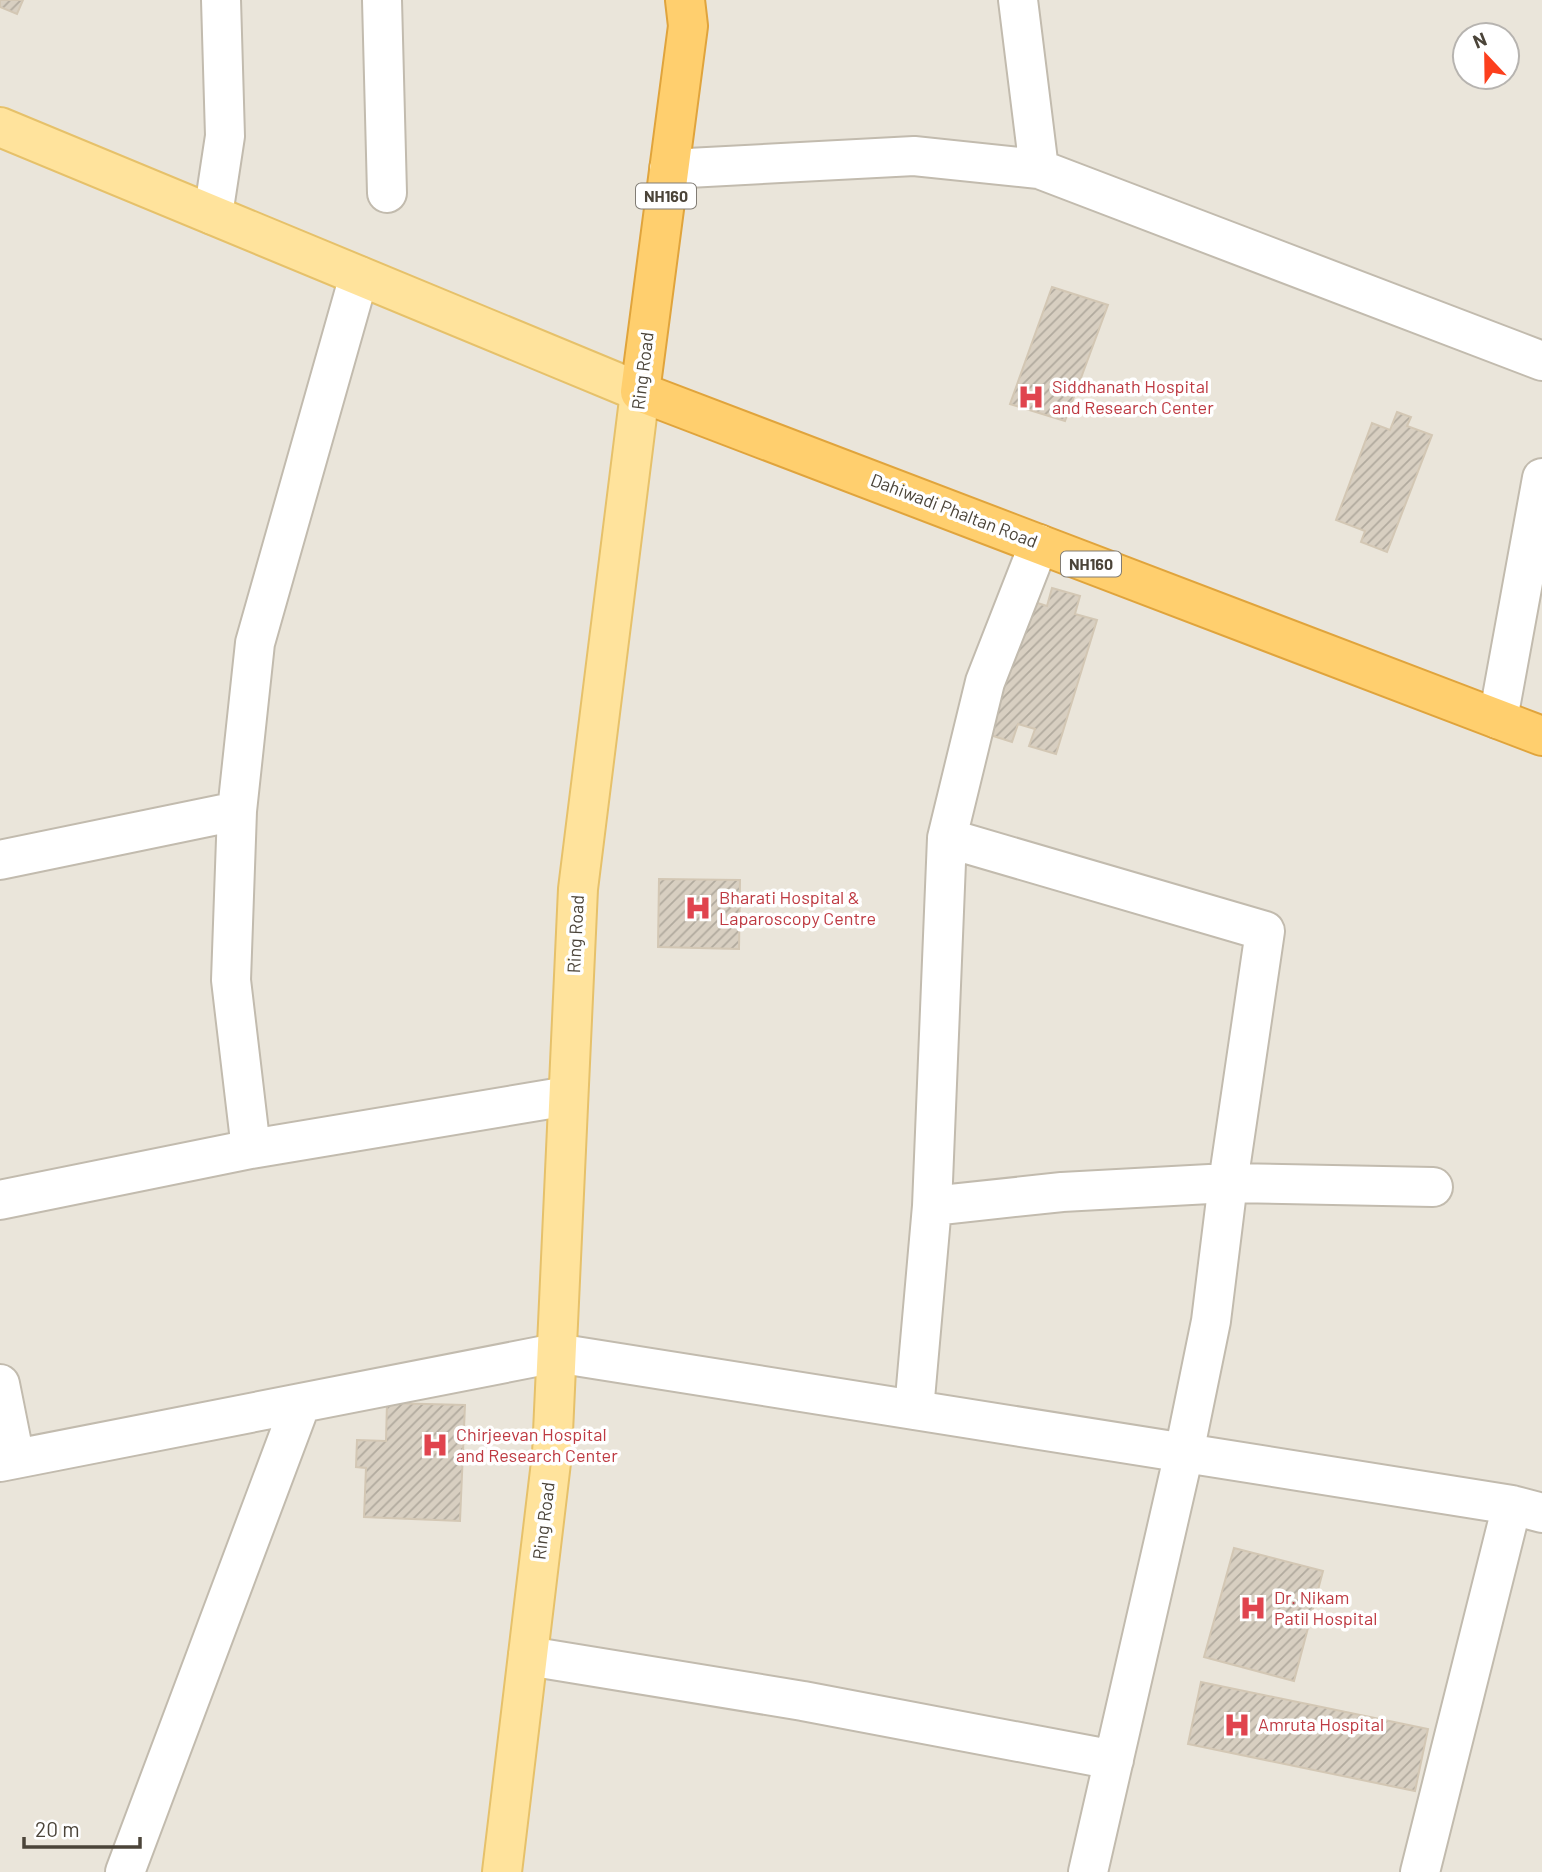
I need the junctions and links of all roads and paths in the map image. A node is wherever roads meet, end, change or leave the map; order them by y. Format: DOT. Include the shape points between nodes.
graph roads {
  1 [pos="221,0"];
  2 [pos="382,0"];
  3 [pos="685,0"];
  4 [pos="1018,0"];
  5 [pos="0,127"];
  6 [pos="670,169"];
  7 [pos="1039,169"];
  8 [pos="387,193"];
  9 [pos="213,215"];
  10 [pos="359,276"];
  11 [pos="1542,361"];
  12 [pos="640,392"];
  13 [pos="1542,478"];
  14 [pos="1039,544"];
  15 [pos="1498,719"];
  16 [pos="1542,736"];
  17 [pos="237,811"];
  18 [pos="947,838"];
  19 [pos="0,860"];
  20 [pos="568,1096"];
  21 [pos="251,1149"];
  22 [pos="1228,1183"];
  23 [pos="1433,1187"];
  24 [pos="0,1200"];
  25 [pos="932,1206"];
  26 [pos="556,1353"];
  27 [pos="0,1384"];
  28 [pos="301,1403"];
  29 [pos="914,1410"];
  30 [pos="1184,1453"];
  31 [pos="7,1460"];
  32 [pos="1527,1509"];
  33 [pos="528,1656"];
  34 [pos="1114,1760"];
  35 [pos="125,1872"];
  36 [pos="502,1872"];
  37 [pos="1088,1872"];
  38 [pos="1420,1872"];
  1 -- 9 [label="street" via="225,136"];
  2 -- 8 [label="street"];
  3 -- 6 [label="highway, Ring Road / NH160" via="688,26"];
  4 -- 7 [label="street"];
  5 -- 9 [label="main road"];
  6 -- 7 [label="street" via="914,156"];
  6 -- 12 [label="highway, Ring Road / NH160"];
  7 -- 11 [label="street"];
  9 -- 10 [label="main road"];
  10 -- 12 [label="main road"];
  10 -- 17 [label="street" via="255,643"];
  12 -- 14 [label="highway, Dahiwadi Phaltan Road / NH160"];
  12 -- 20 [label="main road, Ring Road" via="578,889"];
  13 -- 15 [label="street"];
  14 -- 15 [label="highway, Dahiwadi Phaltan Road / NH160"];
  14 -- 18 [label="street" via="985,682"];
  15 -- 16 [label="highway, Dahiwadi Phaltan Road / NH160"];
  17 -- 19 [label="street"];
  17 -- 21 [label="street" via="231,980"];
  18 -- 22 [label="street" via="1265,931"];
  18 -- 25 [label="street"];
  20 -- 21 [label="street"];
  20 -- 26 [label="main road, Ring Road"];
  21 -- 24 [label="street"];
  22 -- 23 [label="street"];
  22 -- 25 [label="street" via="1062,1192"];
  22 -- 30 [label="street" via="1212,1321"];
  25 -- 29 [label="street"];
  26 -- 28 [label="street"];
  26 -- 29 [label="street"];
  26 -- 33 [label="main road, Ring Road" via="552,1454"];
  27 -- 31 [label="street"];
  28 -- 31 [label="street"];
  28 -- 35 [label="street"];
  29 -- 30 [label="street"];
  30 -- 32 [label="street"];
  30 -- 34 [label="street"];
  32 -- 38 [label="street"];
  33 -- 34 [label="street" via="803,1701"];
  33 -- 36 [label="main road, Ring Road"];
  34 -- 37 [label="street"];
}
